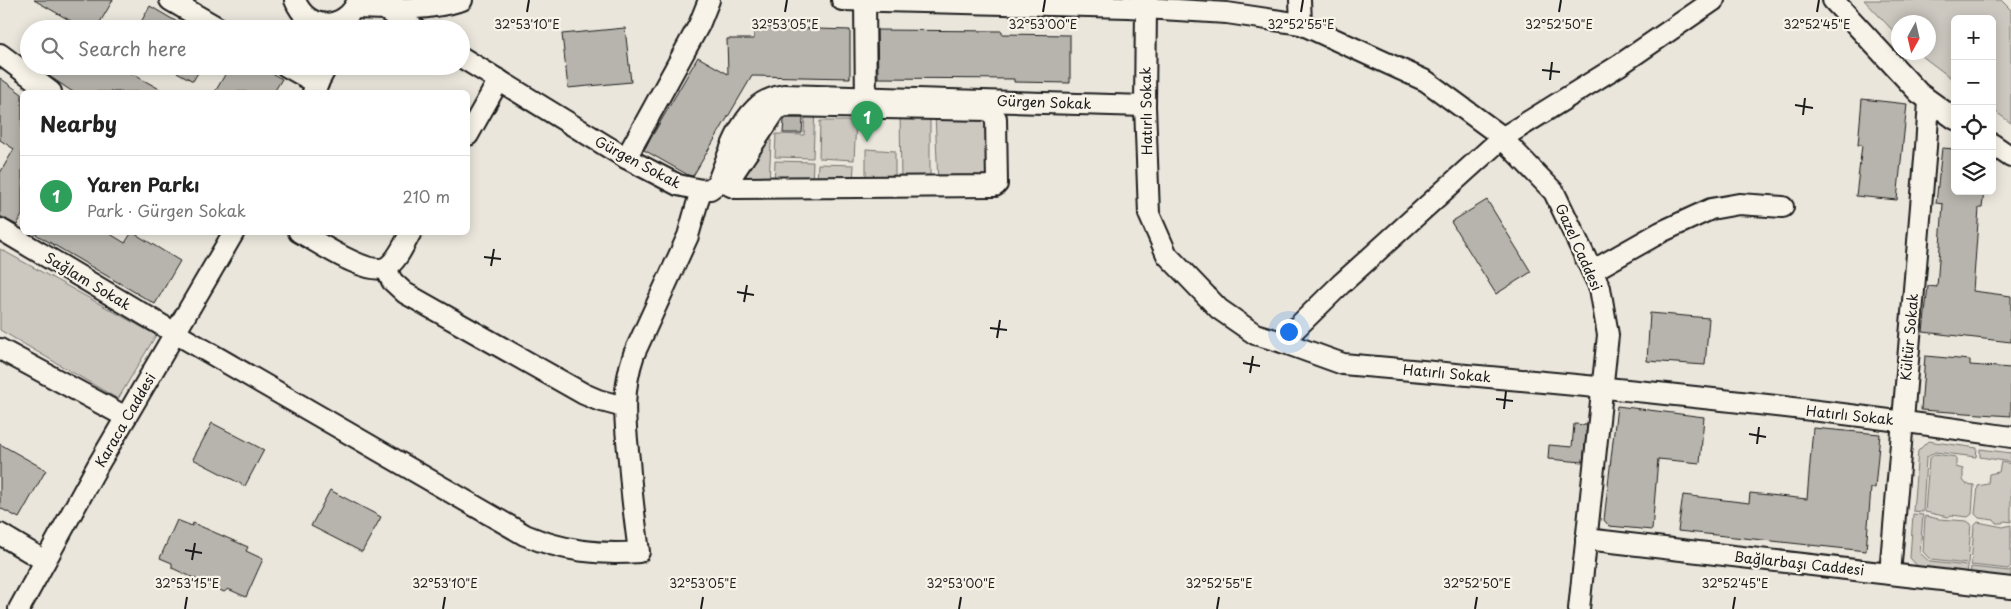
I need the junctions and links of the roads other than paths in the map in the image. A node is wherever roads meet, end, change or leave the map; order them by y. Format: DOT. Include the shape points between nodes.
graph roads {
  1 [pos="170,0"];
  2 [pos="295,0"];
  3 [pos="462,0"];
  4 [pos="709,0"];
  5 [pos="842,0"];
  6 [pos="865,0"];
  7 [pos="1300,0"];
  8 [pos="1713,0"];
  9 [pos="1833,0"];
  10 [pos="1010,3"];
  11 [pos="1134,5"];
  12 [pos="384,9"];
  13 [pos="351,13"];
  14 [pos="204,20"];
  15 [pos="309,20"];
  16 [pos="339,20"];
  17 [pos="402,20"];
  18 [pos="1301,24"];
  19 [pos="0,54"];
  20 [pos="470,62"];
  21 [pos="20,69"];
  22 [pos="28,75"];
  23 [pos="499,80"];
  24 [pos="48,90"];
  25 [pos="1929,101"];
  26 [pos="866,102"];
  27 [pos="1145,106"];
  28 [pos="1951,116"];
  29 [pos="470,131"];
  30 [pos="1502,138"];
  31 [pos="1996,147"];
  32 [pos="2011,157"];
  33 [pos="626,158"];
  34 [pos="701,190"];
  35 [pos="1783,207"];
  36 [pos="0,228"];
  37 [pos="232,235"];
  38 [pos="304,235"];
  39 [pos="409,235"];
  40 [pos="386,268"];
  41 [pos="1592,271"];
  42 [pos="175,333"];
  43 [pos="1282,342"];
  44 [pos="0,349"];
  45 [pos="1602,387"];
  46 [pos="624,407"];
  47 [pos="126,417"];
  48 [pos="1902,421"];
  49 [pos="2011,437"];
  50 [pos="0,534"];
  51 [pos="1586,540"];
  52 [pos="45,561"];
  53 [pos="1890,574"];
  54 [pos="2011,588"];
  55 [pos="19,609"];
  56 [pos="1579,609"];
  1 -- 14 [label="street"];
  2 -- 15 [label="street"];
  3 -- 12 [label="street"];
  4 -- 33 [label="street" via="699,25"];
  5 -- 6 [label="street, Gazel Caddesi"];
  6 -- 10 [label="street, Gazel Caddesi"];
  6 -- 26 [label="street"];
  7 -- 18 [label="street"];
  8 -- 30 [label="street" via="1618,66"];
  9 -- 25 [label="street"];
  10 -- 11 [label="street, Gazel Caddesi"];
  11 -- 18 [label="street, Gazel Caddesi" via="1227,13"];
  11 -- 27 [label="street, Hatırlı Sokak"];
  12 -- 13 [label="street"];
  12 -- 17 [label="street"];
  13 -- 16 [label="street"];
  18 -- 30 [label="street, Gazel Caddesi" via="1426,81"];
  19 -- 21 [label="street"];
  20 -- 23 [label="street, Gürgen Sokak"];
  22 -- 24 [label="street"];
  23 -- 29 [label="street"];
  23 -- 33 [label="street, Gürgen Sokak"];
  25 -- 28 [label="street"];
  25 -- 48 [label="street, Kültür Sokak"];
  26 -- 26 [label="street" via="991,112 996,118 997,184 731,186 730,180 735,171 776,110 791,106"];
  26 -- 27 [label="street, Gürgen Sokak"];
  26 -- 34 [label="street, Gürgen Sokak" via="793,95 771,98 756,107 743,124 717,184"];
  27 -- 43 [label="street, Hatırlı Sokak" via="1149,214 1167,255 1220,309 1254,334"];
  30 -- 41 [label="street, Gazel Caddesi" via="1554,192"];
  30 -- 43 [label="street" via="1340,284"];
  31 -- 32 [label="street"];
  33 -- 34 [label="street, Gürgen Sokak" via="678,185"];
  34 -- 46 [label="street" via="688,236 634,354 626,382"];
  35 -- 41 [label="street" via="1730,205 1711,208"];
  36 -- 42 [label="street, Sağlam Sokak"];
  37 -- 42 [label="street, Karaca Caddesi"];
  38 -- 40 [label="street" via="361,266"];
  39 -- 40 [label="street"];
  40 -- 46 [label="street" via="392,281 405,293 584,394"];
  41 -- 45 [label="street, Gazel Caddesi" via="1600,288 1608,335"];
  42 -- 46 [label="street, Sağlam Sokak" via="525,535 582,552 639,552"];
  42 -- 47 [label="street, Karaca Caddesi"];
  43 -- 45 [label="street, Hatırlı Sokak" via="1343,364"];
  44 -- 47 [label="street"];
  45 -- 48 [label="street, Hatırlı Sokak"];
  45 -- 51 [label="street, Gazel Caddesi"];
  47 -- 52 [label="street, Karaca Caddesi"];
  48 -- 49 [label="street, Hatırlı Sokak"];
  48 -- 53 [label="street, Kültür Sokak"];
  50 -- 52 [label="street"];
  51 -- 53 [label="street, Bağlarbaşı Caddesi"];
  51 -- 56 [label="street, Gazel Caddesi"];
  52 -- 55 [label="street, Karaca Caddesi"];
  53 -- 54 [label="street, Bağlarbaşı Caddesi"];
}
